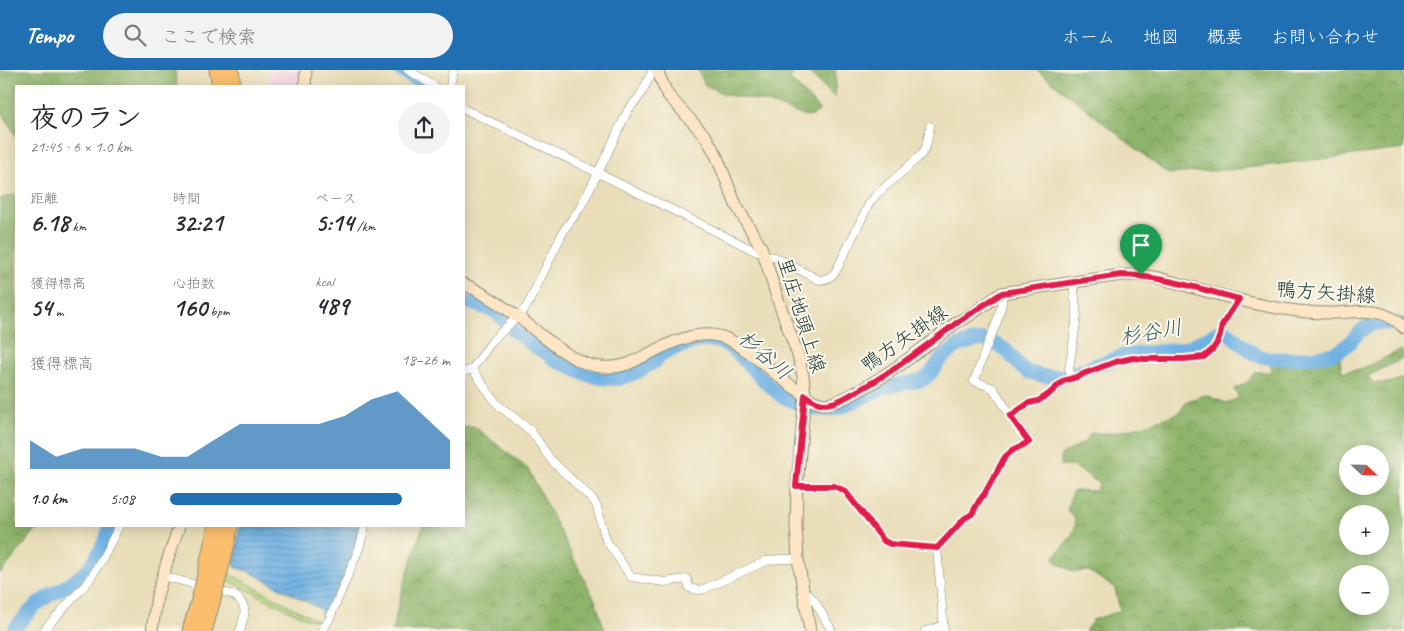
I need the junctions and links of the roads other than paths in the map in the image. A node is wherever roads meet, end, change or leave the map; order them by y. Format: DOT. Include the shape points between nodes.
graph roads {
  1 [pos="217,70"];
  2 [pos="231,70"];
  3 [pos="306,70"];
  4 [pos="408,70"];
  5 [pos="453,70"];
  6 [pos="655,70"];
  7 [pos="220,85"];
  8 [pos="233,85"];
  9 [pos="305,85"];
  10 [pos="432,85"];
  11 [pos="450,85"];
  12 [pos="465,109"];
  13 [pos="930,126"];
  14 [pos="598,173"];
  15 [pos="764,252"];
  16 [pos="1073,282"];
  17 [pos="465,284"];
  18 [pos="1002,293"];
  19 [pos="1239,299"];
  20 [pos="516,319"];
  21 [pos="1401,324"];
  22 [pos="468,371"];
  23 [pos="1071,375"];
  24 [pos="804,398"];
  25 [pos="1010,416"];
  26 [pos="796,486"];
  27 [pos="118,527"];
  28 [pos="180,527"];
  29 [pos="216,527"];
  30 [pos="230,527"];
  31 [pos="365,527"];
  32 [pos="937,548"];
  33 [pos="798,559"];
  34 [pos="162,576"];
  35 [pos="802,588"];
  36 [pos="206,598"];
  37 [pos="943,628"];
  38 [pos="43,631"];
  39 [pos="152,631"];
  40 [pos="190,631"];
  41 [pos="204,631"];
  42 [pos="240,631"];
  43 [pos="322,631"];
  44 [pos="810,631"];
  45 [pos="832,631"];
  46 [pos="925,631"];
  1 -- 7 [label="highway"];
  2 -- 8 [label="highway"];
  3 -- 9 [label="main road"];
  4 -- 10 [label="street"];
  5 -- 11 [label="street"];
  6 -- 14 [label="street" via="628,110"];
  6 -- 15 [label="main road, 里庄地頭上線" via="667,94 706,137 718,157 736,205"];
  12 -- 14 [label="street"];
  13 -- 15 [label="street" via="921,155 869,204 831,276 819,280"];
  14 -- 15 [label="street" via="757,252"];
  14 -- 20 [label="street" via="564,230 531,300"];
  15 -- 24 [label="main road, 里庄地頭上線" via="798,355"];
  16 -- 18 [label="main road, 鴨方矢掛線"];
  16 -- 19 [label="main road, 鴨方矢掛線" via="1141,275"];
  16 -- 23 [label="street" via="1077,316"];
  17 -- 20 [label="main road, 鴨方矢掛線" via="484,294"];
  18 -- 24 [label="main road, 鴨方矢掛線" via="865,388 840,401 826,404"];
  18 -- 25 [label="street" via="1000,309 974,381 994,388"];
  19 -- 21 [label="main road, 鴨方矢掛線" via="1268,307 1328,313 1370,310"];
  19 -- 23 [label="street" via="1222,325 1212,350 1204,357 1133,358"];
  20 -- 22 [label="street" via="493,340"];
  20 -- 24 [label="main road, 鴨方矢掛線" via="566,354 585,364 606,368 628,364 694,336 725,338 751,354"];
  22 -- 33 [label="street" via="490,392 497,404 531,431 551,460 594,501 606,540 631,577 664,582 687,579 689,588 698,590 766,562"];
  23 -- 25 [label="street" via="1049,394"];
  24 -- 26 [label="main road, 里庄地頭上線"];
  25 -- 32 [label="street" via="1029,442 1005,457 972,514"];
  26 -- 32 [label="street" via="834,486 845,491 884,541"];
  26 -- 33 [label="main road, 里庄地頭上線"];
  27 -- 38 [label="street" via="89,582"];
  28 -- 34 [label="main road"];
  29 -- 36 [label="highway, bridge"];
  30 -- 36 [label="highway, bridge" via="227,544"];
  31 -- 43 [label="street" via="359,549"];
  32 -- 37 [label="street"];
  33 -- 35 [label="main road, 里庄地頭上線"];
  34 -- 39 [label="main road"];
  34 -- 42 [label="street" via="234,594 244,605 245,615"];
  35 -- 44 [label="main road, 里庄地頭上線"];
  35 -- 45 [label="street" via="814,600"];
  36 -- 40 [label="highway"];
  36 -- 41 [label="highway"];
  37 -- 46 [label="street"];
}
